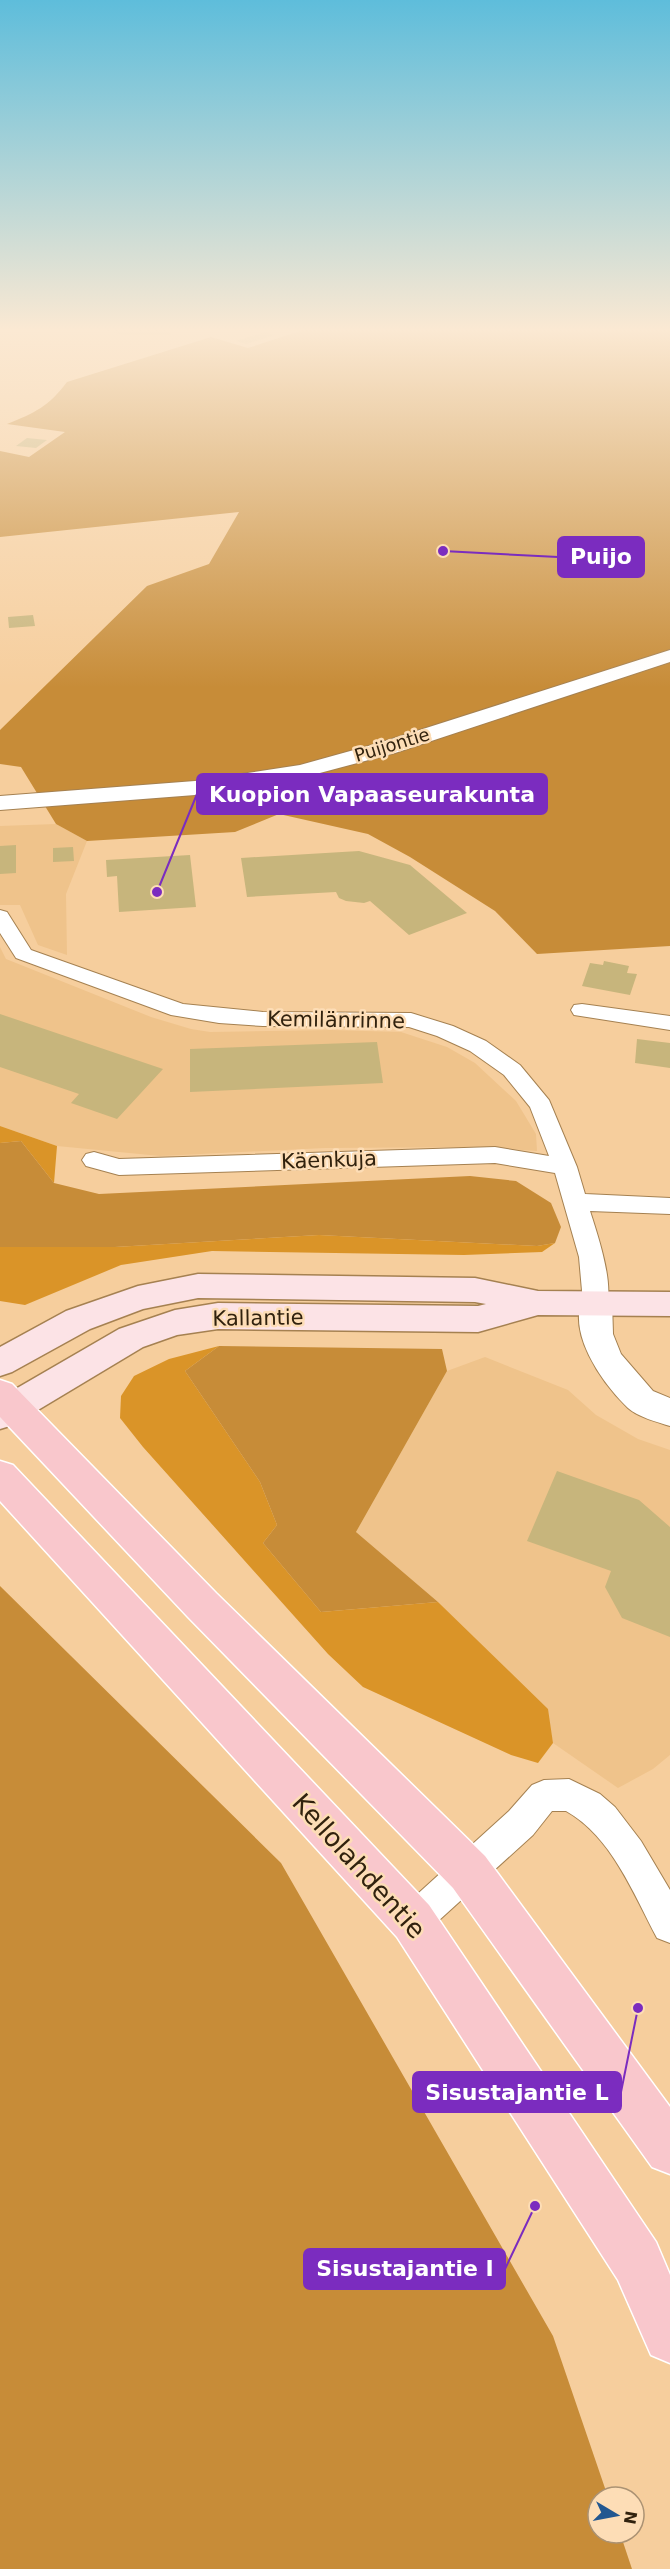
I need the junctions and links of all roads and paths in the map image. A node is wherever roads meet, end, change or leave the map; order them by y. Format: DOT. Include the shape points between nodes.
graph roads {
  1 [pos="670,656"];
  2 [pos="105,795"];
  3 [pos="0,796"];
  4 [pos="0,803"];
  5 [pos="0,916"];
  6 [pos="582,1010"];
  7 [pos="670,1023"];
  8 [pos="94,1160"];
  9 [pos="565,1167"];
  10 [pos="575,1202"];
  11 [pos="670,1206"];
  12 [pos="596,1302"];
  13 [pos="538,1303"];
  14 [pos="670,1304"];
  15 [pos="0,1363"];
  16 [pos="4,1405"];
  17 [pos="670,1413"];
  18 [pos="0,1476"];
  19 [pos="469,1872"];
  20 [pos="413,1920"];
  21 [pos="670,1925"];
  22 [pos="670,2149"];
  23 [pos="670,2336"];
  1 -- 2 [label="street, Puijontie" via="387,748 301,771 195,788"];
  2 -- 3 [label="street, Puijontie"];
  2 -- 4 [label="street, Puijontie"];
  5 -- 9 [label="street, Kemilänrinne" via="23,954 178,1010 263,1019 411,1020 445,1031 478,1046 512,1070 541,1105"];
  6 -- 7 [label="street"];
  8 -- 9 [label="street, Käenkuja" via="120,1167 495,1155"];
  9 -- 10 [label="street, Kemilänrinne"];
  10 -- 11 [label="street"];
  10 -- 12 [label="street, Kemilänrinne" via="592,1257"];
  12 -- 13 [label="main road, Kallantie"];
  12 -- 14 [label="main road, Kallantie"];
  12 -- 17 [label="street" via="597,1334 607,1360 641,1400"];
  13 -- 15 [label="main road, Kallantie" via="475,1290 198,1286 138,1298 78,1320"];
  13 -- 16 [label="main road, Kallantie" via="478,1319 218,1316 175,1323 131,1338"];
  16 -- 19 [label="main road"];
  18 -- 20 [label="main road, Kellolahdentie"];
  19 -- 20 [label="street"];
  19 -- 21 [label="street" via="544,1796 570,1795 598,1812 618,1838"];
  19 -- 22 [label="main road"];
  20 -- 23 [label="main road, Kellolahdentie" via="637,2261"];
}
